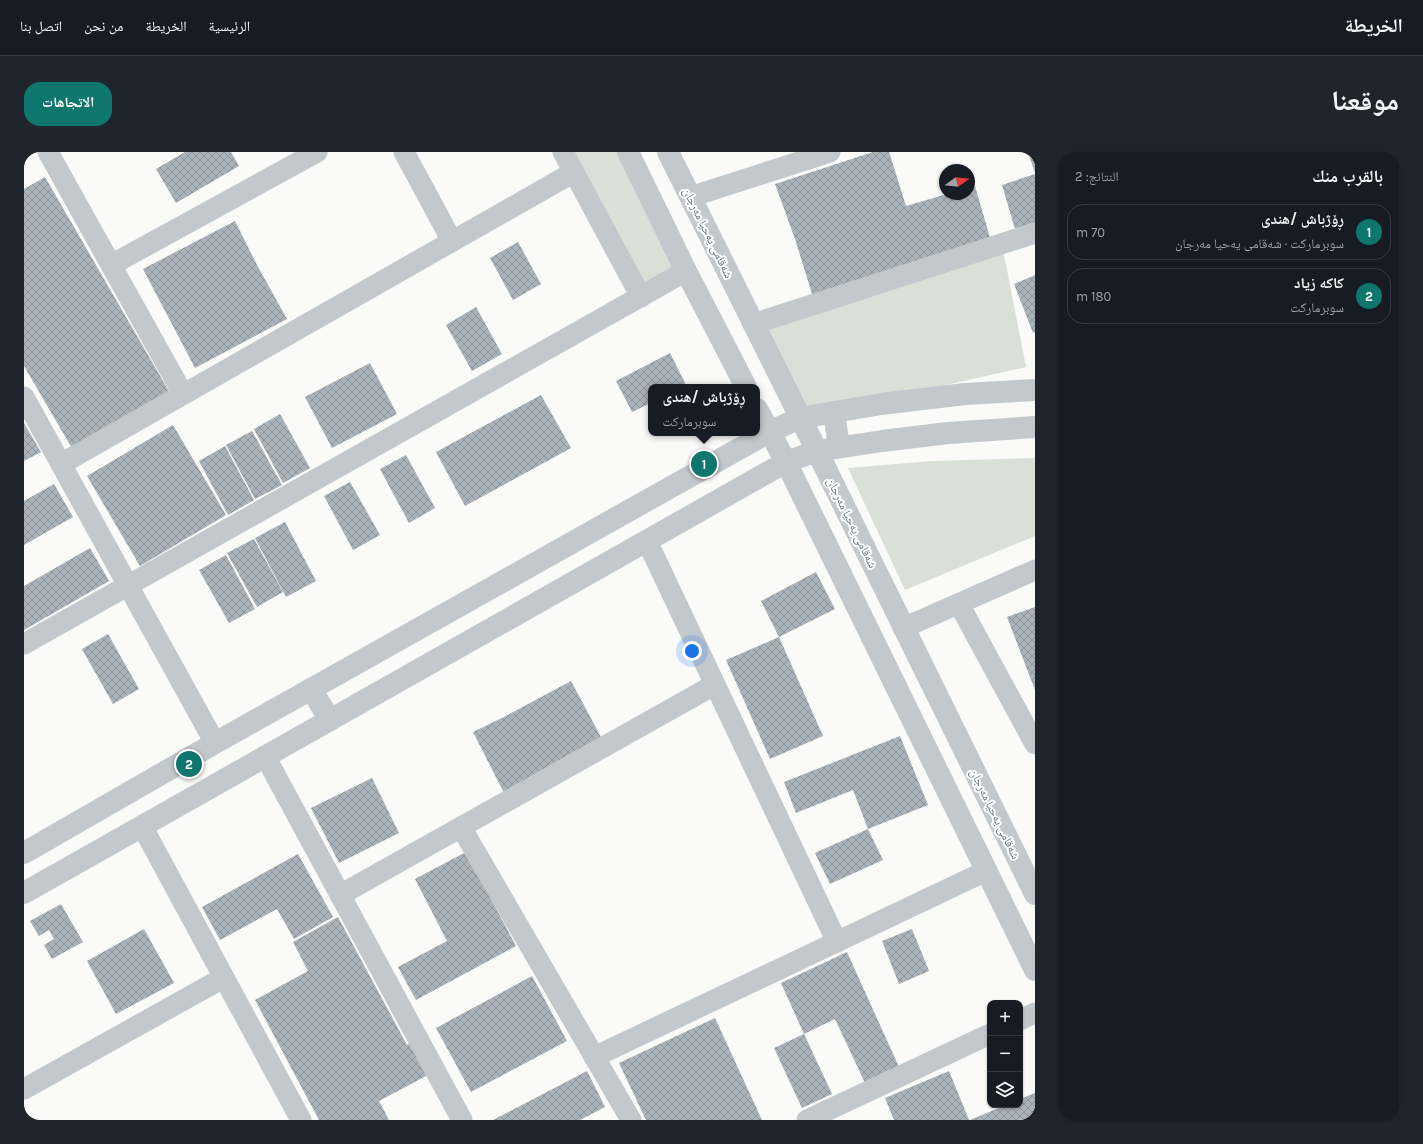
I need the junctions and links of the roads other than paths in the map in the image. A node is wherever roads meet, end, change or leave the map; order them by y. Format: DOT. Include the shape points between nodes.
graph roads {
  1 [pos="48,152"];
  2 [pos="317,152"];
  3 [pos="404,152"];
  4 [pos="563,152"];
  5 [pos="628,152"];
  6 [pos="668,152"];
  7 [pos="830,152"];
  8 [pos="574,172"];
  9 [pos="690,197"];
  10 [pos="1035,233"];
  11 [pos="452,241"];
  12 [pos="111,265"];
  13 [pos="686,272"];
  14 [pos="641,297"];
  15 [pos="753,324"];
  16 [pos="744,384"];
  17 [pos="1035,390"];
  18 [pos="183,394"];
  19 [pos="24,397"];
  20 [pos="834,412"];
  21 [pos="760,415"];
  22 [pos="800,418"];
  23 [pos="1035,427"];
  24 [pos="769,432"];
  25 [pos="745,446"];
  26 [pos="839,447"];
  27 [pos="817,451"];
  28 [pos="786,462"];
  29 [pos="61,464"];
  30 [pos="761,476"];
  31 [pos="647,540"];
  32 [pos="1035,570"];
  33 [pos="128,586"];
  34 [pos="959,604"];
  35 [pos="903,628"];
  36 [pos="24,644"];
  37 [pos="714,685"];
  38 [pos="312,689"];
  39 [pos="1028,717"];
  40 [pos="330,720"];
  41 [pos="215,743"];
  42 [pos="1035,744"];
  43 [pos="265,756"];
  44 [pos="142,826"];
  45 [pos="461,827"];
  46 [pos="24,853"];
  47 [pos="986,871"];
  48 [pos="24,893"];
  49 [pos="1035,894"];
  50 [pos="340,895"];
  51 [pos="837,942"];
  52 [pos="1035,970"];
  53 [pos="223,978"];
  54 [pos="1035,1013"];
  55 [pos="1023,1019"];
  56 [pos="987,1035"];
  57 [pos="594,1057"];
  58 [pos="24,1089"];
  59 [pos="301,1120"];
  60 [pos="462,1120"];
  61 [pos="631,1120"];
  62 [pos="807,1120"];
  1 -- 12 [label="street"];
  2 -- 12 [label="street"];
  3 -- 11 [label="street"];
  4 -- 8 [label="street"];
  5 -- 13 [label="street"];
  6 -- 9 [label="street, شەقامی یەحیا مەرجان"];
  7 -- 9 [label="street"];
  8 -- 11 [label="street"];
  8 -- 14 [label="street"];
  9 -- 15 [label="street, شەقامی یەحیا مەرجان"];
  10 -- 15 [label="street"];
  11 -- 18 [label="street"];
  12 -- 18 [label="street"];
  13 -- 14 [label="street"];
  13 -- 16 [label="street"];
  14 -- 33 [label="street"];
  15 -- 22 [label="street, شەقامی یەحیا مەرجان"];
  17 -- 20 [label="street" via="965,394"];
  18 -- 29 [label="street"];
  19 -- 29 [label="street"];
  20 -- 22 [label="street"];
  20 -- 26 [label="street"];
  21 -- 24 [label="street"];
  22 -- 24 [label="street"];
  22 -- 27 [label="street, شەقامی یەحیا مەرجان"];
  23 -- 26 [label="street" via="948,433"];
  24 -- 25 [label="street"];
  24 -- 28 [label="street"];
  25 -- 30 [label="street"];
  25 -- 38 [label="street"];
  26 -- 27 [label="street"];
  27 -- 28 [label="street"];
  27 -- 35 [label="street, شەقامی یەحیا مەرجان"];
  28 -- 30 [label="street"];
  28 -- 47 [label="street"];
  29 -- 33 [label="street"];
  30 -- 31 [label="street"];
  31 -- 37 [label="street"];
  31 -- 40 [label="street"];
  32 -- 34 [label="street"];
  33 -- 36 [label="street"];
  33 -- 41 [label="street"];
  34 -- 35 [label="street"];
  34 -- 39 [label="street"];
  35 -- 49 [label="street, شەقامی یەحیا مەرجان"];
  37 -- 45 [label="street"];
  37 -- 51 [label="street"];
  38 -- 40 [label="street"];
  38 -- 41 [label="street"];
  39 -- 42 [label="street"];
  40 -- 43 [label="street"];
  41 -- 46 [label="street"];
  43 -- 44 [label="street"];
  43 -- 50 [label="street"];
  44 -- 48 [label="street"];
  44 -- 53 [label="street"];
  45 -- 50 [label="street"];
  45 -- 57 [label="street"];
  47 -- 51 [label="street"];
  47 -- 52 [label="street"];
  50 -- 60 [label="street"];
  51 -- 57 [label="street"];
  53 -- 58 [label="street"];
  53 -- 59 [label="street"];
  54 -- 55 [label="street"];
  56 -- 62 [label="street"];
  57 -- 61 [label="street"];
}
